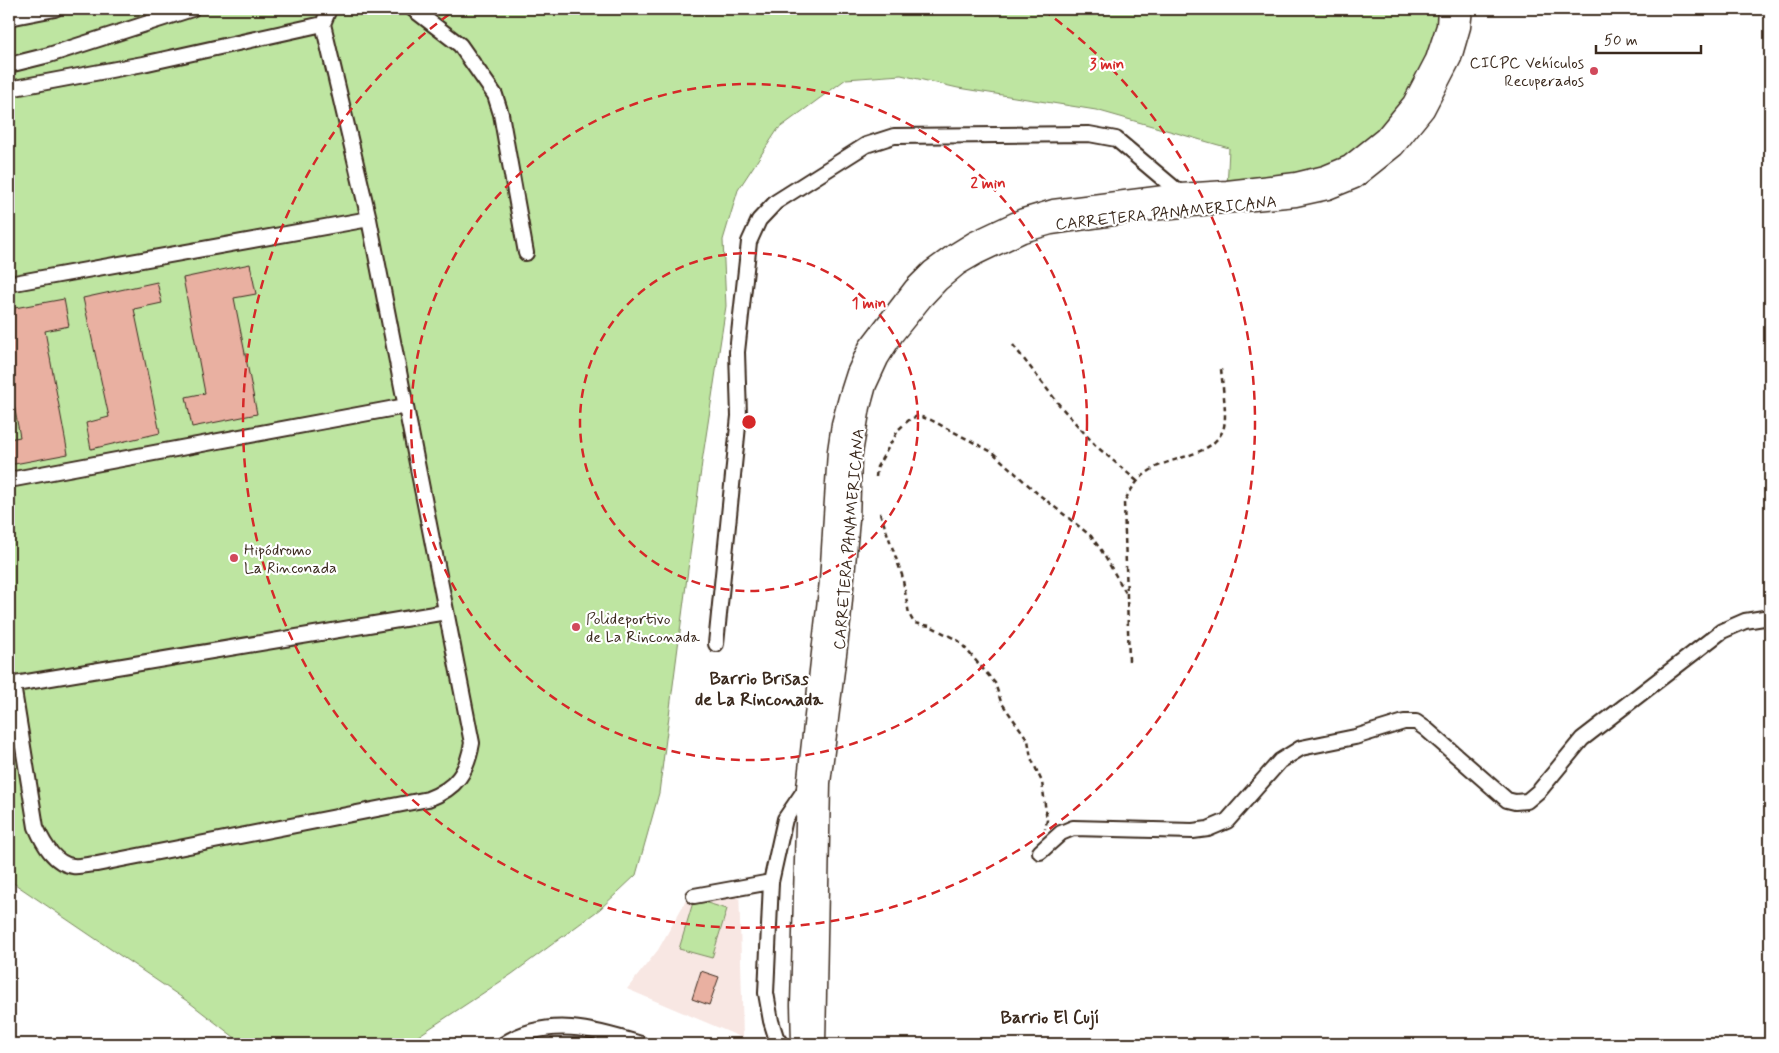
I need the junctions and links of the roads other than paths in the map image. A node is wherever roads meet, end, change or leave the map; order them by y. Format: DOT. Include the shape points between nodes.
graph roads {
  1 [pos="55,9"];
  2 [pos="192,9"];
  3 [pos="328,9"];
  4 [pos="413,9"];
  5 [pos="1447,9"];
  6 [pos="1463,9"];
  7 [pos="9,18"];
  8 [pos="323,24"];
  9 [pos="9,65"];
  10 [pos="9,89"];
  11 [pos="1180,192"];
  12 [pos="369,219"];
  13 [pos="526,253"];
  14 [pos="9,284"];
  15 [pos="406,406"];
  16 [pos="9,480"];
  17 [pos="446,612"];
  18 [pos="1770,617"];
  19 [pos="716,644"];
  20 [pos="11,685"];
  21 [pos="806,788"];
  22 [pos="1040,852"];
  23 [pos="770,882"];
  24 [pos="694,896"];
  25 [pos="504,1044"];
  26 [pos="641,1044"];
  27 [pos="781,1044"];
  28 [pos="801,1044"];
  29 [pos="816,1044"];
  1 -- 7 [label="street"];
  2 -- 9 [label="street"];
  3 -- 8 [label="street"];
  4 -- 13 [label="street" via="460,45 495,95"];
  5 -- 11 [label="main road, CARRETERA PANAMERICANA" via="1446,26 1434,59 1406,113 1384,137 1349,165 1296,182"];
  6 -- 29 [label="main road, CARRETERA PANAMERICANA" via="1452,58 1425,110 1395,147 1356,178 1328,190 1296,197 1141,212 1051,224 1023,233 958,266 923,299 894,335 867,385 852,459 841,622 821,783"];
  8 -- 10 [label="street" via="143,64"];
  8 -- 12 [label="street"];
  11 -- 19 [label="street" via="1116,139 1089,134 894,136 866,145 776,202 759,220 749,242 737,352 739,416"];
  11 -- 21 [label="main road, CARRETERA PANAMERICANA" via="1052,209 996,230 931,270 868,347 856,373 836,451 829,581"];
  12 -- 14 [label="street"];
  12 -- 15 [label="street"];
  15 -- 16 [label="street"];
  15 -- 17 [label="street"];
  17 -- 20 [label="street"];
  17 -- 20 [label="street" via="472,743 469,762 459,778 442,794 97,864 72,866 57,859 45,846 36,827"];
  18 -- 22 [label="street" via="1745,621 1722,631 1582,739 1527,801 1507,800 1426,729 1416,722 1404,722 1355,737 1301,748 1280,761 1227,821 1219,825 1193,831 1073,828 1061,833"];
  21 -- 23 [label="street" via="785,819"];
  21 -- 28 [label="main road, CARRETERA PANAMERICANA"];
  23 -- 24 [label="street"];
  23 -- 27 [label="street" via="766,993 771,1020"];
  25 -- 26 [label="street" via="519,1035 565,1027 590,1030"];
}
